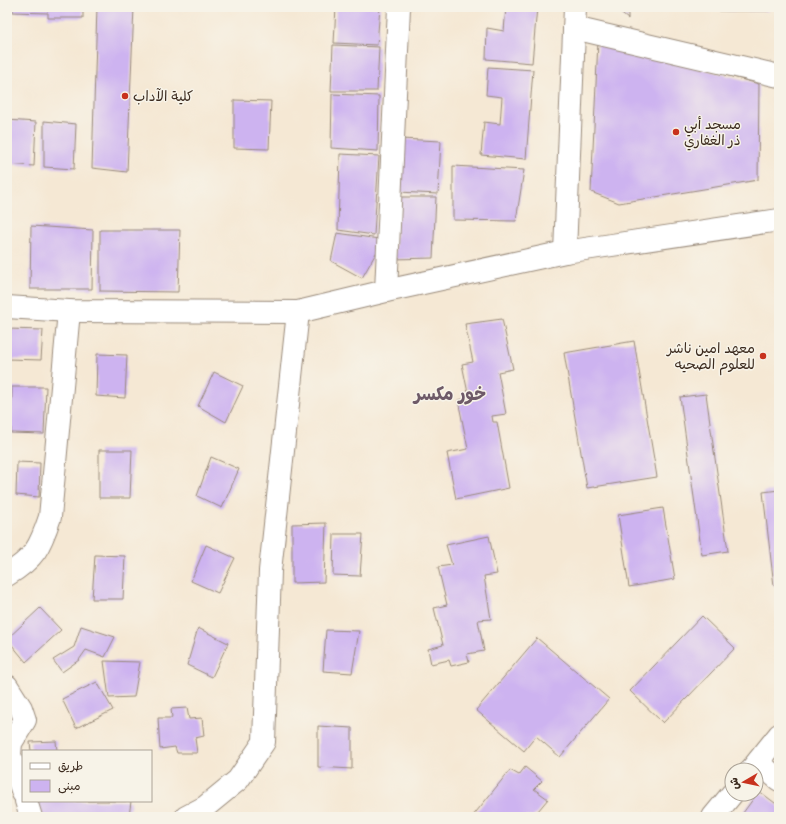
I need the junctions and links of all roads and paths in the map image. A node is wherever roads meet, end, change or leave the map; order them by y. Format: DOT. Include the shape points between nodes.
graph roads {
  1 [pos="399,7"];
  2 [pos="575,18"];
  3 [pos="779,76"];
  4 [pos="779,220"];
  5 [pos="565,252"];
  6 [pos="386,290"];
  7 [pos="7,307"];
  8 [pos="69,311"];
  9 [pos="298,312"];
  10 [pos="7,575"];
  11 [pos="7,686"];
  12 [pos="779,735"];
  13 [pos="757,762"];
  14 [pos="764,772"];
  15 [pos="779,780"];
  16 [pos="22,790"];
  17 [pos="26,802"];
  18 [pos="725,802"];
  19 [pos="31,817"];
  20 [pos="186,817"];
  21 [pos="713,817"];
  1 -- 6 [label="street"];
  2 -- 3 [label="street"];
  2 -- 5 [label="street"];
  4 -- 5 [label="street"];
  5 -- 6 [label="street"];
  6 -- 9 [label="street"];
  7 -- 8 [label="street"];
  8 -- 9 [label="street"];
  8 -- 10 [label="street" via="50,517 41,544 23,565"];
  9 -- 20 [label="street" via="270,571 264,742 238,780 205,807"];
  11 -- 16 [label="street" via="22,708 25,720 10,743 10,755"];
  12 -- 13 [label="street"];
  14 -- 15 [label="street"];
  17 -- 19 [label="street"];
  18 -- 21 [label="street"];
}
